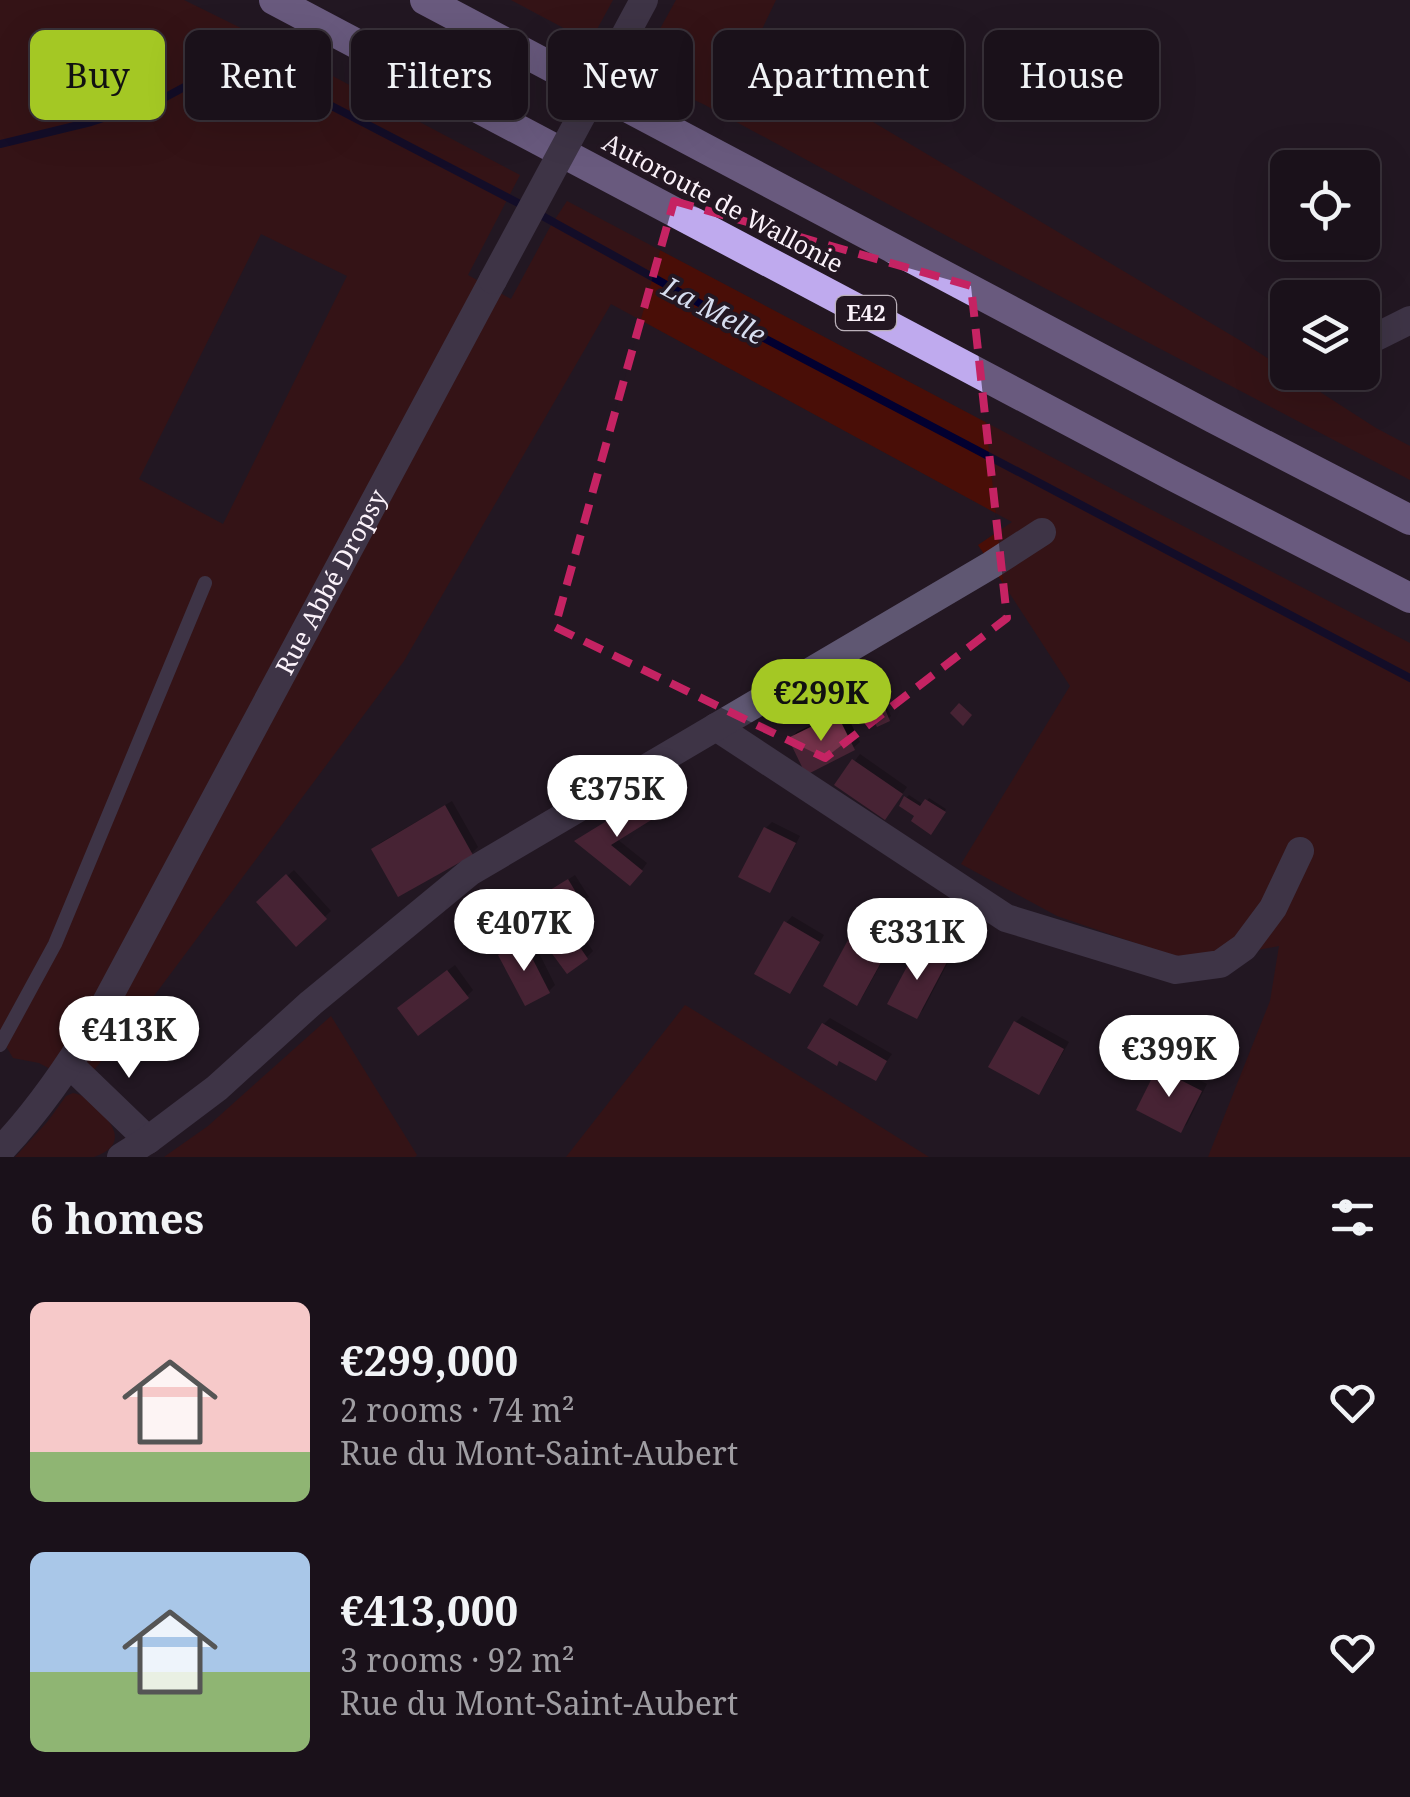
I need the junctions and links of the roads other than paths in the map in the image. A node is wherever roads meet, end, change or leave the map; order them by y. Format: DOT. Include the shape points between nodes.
graph roads {
  1 [pos="274,0"];
  2 [pos="426,0"];
  3 [pos="644,0"];
  4 [pos="1410,320"];
  5 [pos="1380,335"];
  6 [pos="1410,520"];
  7 [pos="1042,532"];
  8 [pos="205,583"];
  9 [pos="1410,598"];
  10 [pos="716,727"];
  11 [pos="1300,851"];
  12 [pos="0,1045"];
  13 [pos="70,1065"];
  14 [pos="148,1140"];
  15 [pos="0,1151"];
  16 [pos="120,1157"];
  1 -- 9 [label="highway, Autoroute de Wallonie / E42"];
  2 -- 6 [label="highway, Autoroute de Wallonie"];
  3 -- 13 [label="street, Rue Abbé Dropsy, bridge"];
  4 -- 5 [label="street"];
  7 -- 10 [label="street"];
  8 -- 12 [label="lane" via="55,944"];
  10 -- 11 [label="street" via="1006,918 1176,970 1220,964 1244,947 1273,908"];
  10 -- 14 [label="street" via="470,872"];
  13 -- 14 [label="street"];
  13 -- 15 [label="street, Rue Abbé Dropsy"];
  14 -- 16 [label="street"];
}
